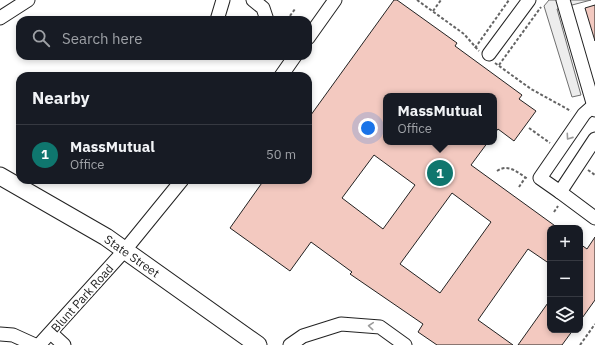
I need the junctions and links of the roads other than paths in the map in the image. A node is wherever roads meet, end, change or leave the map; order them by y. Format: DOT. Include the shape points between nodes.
graph roads {
  1 [pos="28,0"];
  2 [pos="223,0"];
  3 [pos="253,0"];
  4 [pos="335,0"];
  5 [pos="529,0"];
  6 [pos="563,0"];
  7 [pos="219,16"];
  8 [pos="266,16"];
  9 [pos="0,18"];
  10 [pos="312,32"];
  11 [pos="489,54"];
  12 [pos="292,60"];
  13 [pos="283,72"];
  14 [pos="594,108"];
  15 [pos="595,139"];
  16 [pos="0,176"];
  17 [pos="179,184"];
  18 [pos="560,198"];
  19 [pos="595,218"];
  20 [pos="125,250"];
  21 [pos="51,333"];
  22 [pos="0,334"];
  23 [pos="36,345"];
  24 [pos="39,345"];
  25 [pos="64,345"];
  26 [pos="258,345"];
  27 [pos="290,345"];
  28 [pos="405,345"];
  1 -- 9 [label="street"];
  2 -- 7 [label="street"];
  3 -- 8 [label="street" via="263,8"];
  4 -- 10 [label="street"];
  5 -- 11 [label="street"];
  6 -- 14 [label="street"];
  12 -- 13 [label="street"];
  14 -- 18 [label="street, one-way" via="584,114 540,178"];
  15 -- 18 [label="street"];
  16 -- 20 [label="main road, State Street"];
  17 -- 20 [label="street, Blunt Park Road"];
  18 -- 19 [label="street"];
  20 -- 21 [label="street, Blunt Park Road"];
  20 -- 26 [label="main road, State Street"];
  21 -- 24 [label="street, Blunt Park Road"];
  21 -- 25 [label="street"];
  22 -- 23 [label="street" via="13,335"];
  28 -- 27 [label="street, one-way" via="380,327 341,324 303,336"];
}
